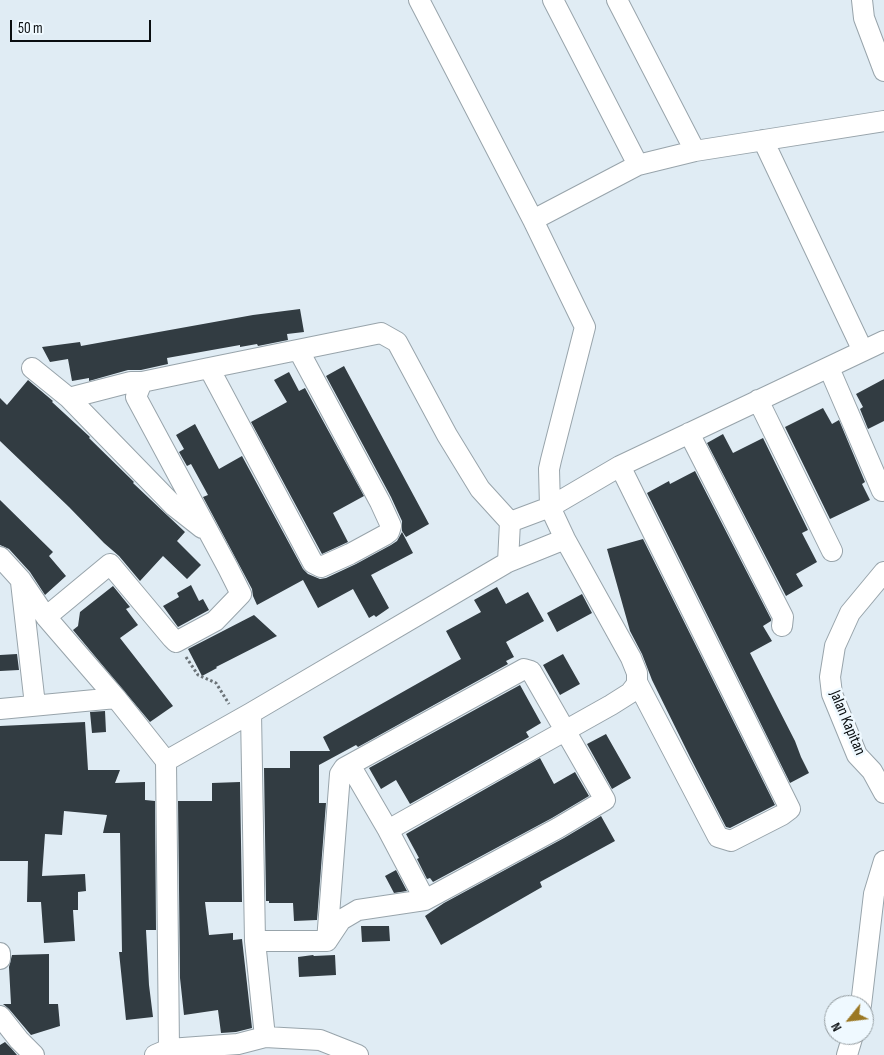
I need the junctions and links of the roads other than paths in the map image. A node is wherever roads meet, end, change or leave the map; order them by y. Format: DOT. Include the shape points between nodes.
graph roads {
  1 [pos="419,0"];
  2 [pos="553,0"];
  3 [pos="617,0"];
  4 [pos="862,0"];
  5 [pos="884,71"];
  6 [pos="884,121"];
  7 [pos="763,140"];
  8 [pos="695,151"];
  9 [pos="638,165"];
  10 [pos="533,220"];
  11 [pos="884,341"];
  12 [pos="299,351"];
  13 [pos="863,351"];
  14 [pos="32,368"];
  15 [pos="209,368"];
  16 [pos="829,368"];
  17 [pos="142,382"];
  18 [pos="69,398"];
  19 [pos="758,400"];
  20 [pos="689,433"];
  21 [pos="620,466"];
  22 [pos="882,491"];
  23 [pos="550,507"];
  24 [pos="510,522"];
  25 [pos="210,534"];
  26 [pos="565,539"];
  27 [pos="832,551"];
  28 [pos="0,557"];
  29 [pos="508,562"];
  30 [pos="884,572"];
  31 [pos="21,580"];
  32 [pos="46,617"];
  33 [pos="782,626"];
  34 [pos="637,682"];
  35 [pos="116,698"];
  36 [pos="35,705"];
  37 [pos="0,709"];
  38 [pos="251,713"];
  39 [pos="566,731"];
  40 [pos="166,761"];
  41 [pos="350,765"];
  42 [pos="884,793"];
  43 [pos="388,830"];
  44 [pos="884,861"];
  45 [pos="425,900"];
  46 [pos="255,941"];
  47 [pos="327,941"];
  48 [pos="0,953"];
  49 [pos="0,959"];
  50 [pos="862,995"];
  51 [pos="0,1016"];
  52 [pos="265,1037"];
  53 [pos="162,1052"];
  54 [pos="34,1055"];
  55 [pos="358,1055"];
  1 -- 10 [label="street"];
  2 -- 9 [label="street"];
  3 -- 8 [label="street"];
  4 -- 5 [label="street" via="864,18"];
  6 -- 7 [label="street"];
  7 -- 8 [label="street"];
  7 -- 13 [label="street"];
  8 -- 9 [label="street"];
  9 -- 10 [label="street"];
  10 -- 23 [label="street" via="585,327 551,460"];
  11 -- 13 [label="street"];
  12 -- 15 [label="street"];
  12 -- 15 [label="street" via="391,526 385,535 321,567 313,563"];
  12 -- 24 [label="street" via="381,333 397,342 480,489"];
  13 -- 16 [label="street"];
  14 -- 18 [label="street"];
  15 -- 17 [label="street"];
  16 -- 19 [label="street"];
  16 -- 22 [label="street"];
  17 -- 18 [label="street"];
  17 -- 25 [label="street" via="136,397"];
  18 -- 25 [label="street" via="174,506"];
  19 -- 20 [label="street"];
  19 -- 27 [label="street"];
  20 -- 21 [label="street"];
  20 -- 33 [label="street" via="783,616"];
  21 -- 23 [label="street"];
  21 -- 34 [label="street" via="790,809 731,841 718,837"];
  23 -- 24 [label="street"];
  23 -- 26 [label="street"];
  24 -- 29 [label="street"];
  25 -- 32 [label="street" via="241,594 215,621 176,642 110,564"];
  26 -- 29 [label="street"];
  26 -- 34 [label="street" via="630,658 637,673"];
  28 -- 31 [label="street"];
  29 -- 38 [label="street"];
  30 -- 42 [label="street, Jalan Kapitan" via="850,613 835,646 830,677 832,694 857,755 872,771"];
  31 -- 32 [label="street"];
  31 -- 36 [label="street"];
  32 -- 35 [label="street"];
  34 -- 39 [label="street" via="630,694"];
  35 -- 36 [label="street"];
  35 -- 40 [label="street"];
  36 -- 37 [label="street"];
  38 -- 40 [label="street"];
  38 -- 46 [label="street"];
  39 -- 41 [label="street" via="531,671 524,669"];
  39 -- 43 [label="street"];
  39 -- 45 [label="street" via="604,800"];
  40 -- 53 [label="street"];
  41 -- 43 [label="street"];
  41 -- 47 [label="street" via="340,774"];
  43 -- 45 [label="street"];
  44 -- 50 [label="street" via="874,894"];
  45 -- 47 [label="street" via="358,910 342,920"];
  46 -- 47 [label="street"];
  46 -- 52 [label="street"];
  48 -- 49 [label="street"];
  51 -- 54 [label="street"];
  52 -- 53 [label="street" via="238,1044"];
  52 -- 55 [label="street" via="320,1040"];
}
